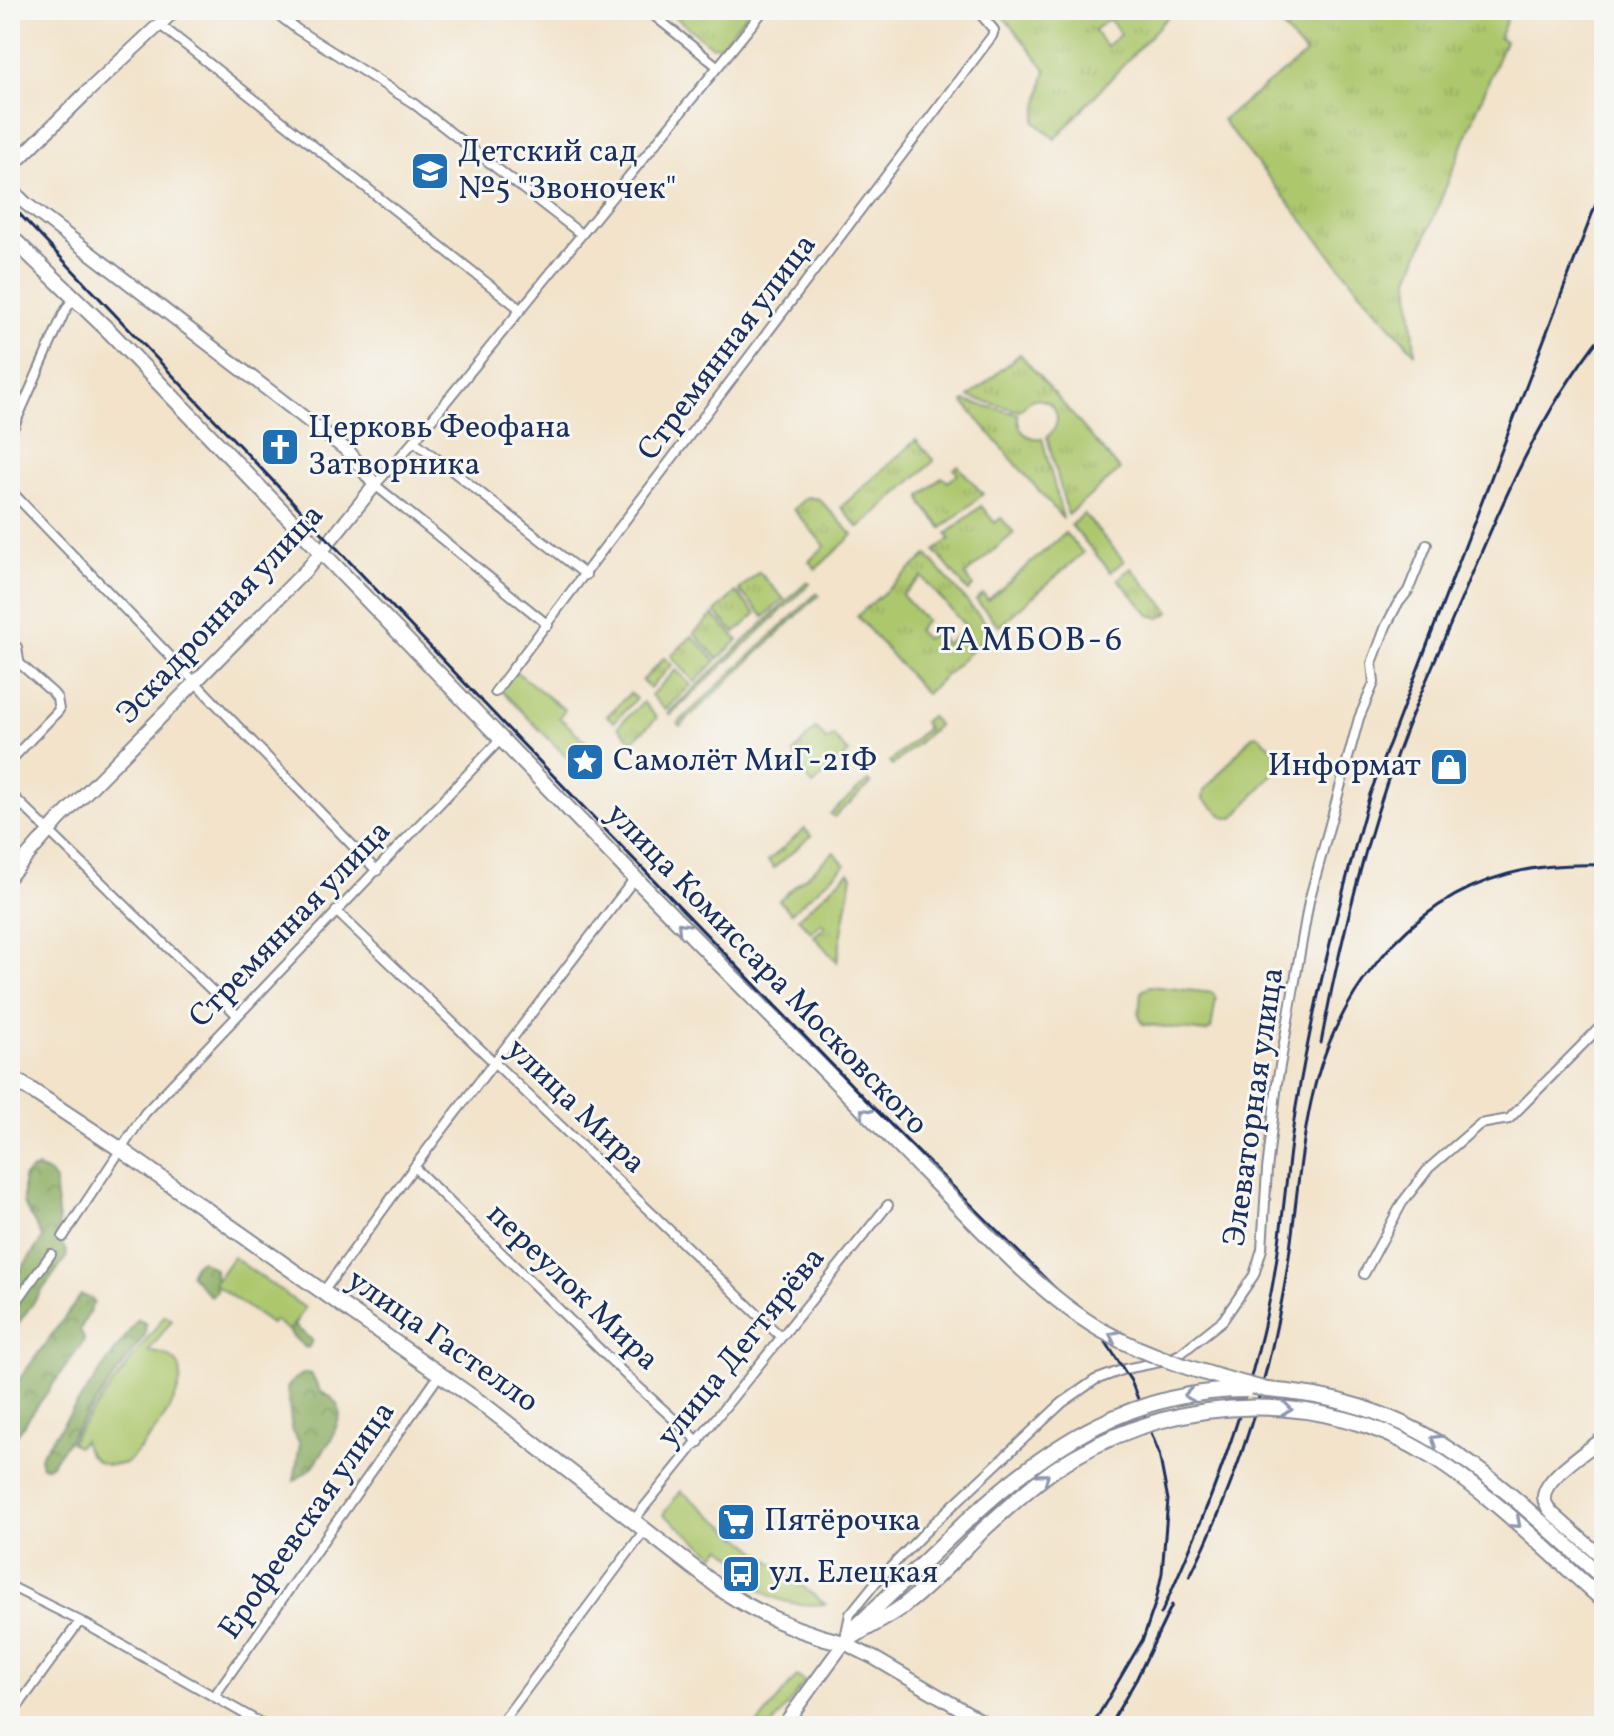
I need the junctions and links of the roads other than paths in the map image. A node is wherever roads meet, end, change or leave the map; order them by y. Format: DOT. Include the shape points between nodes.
graph roads {
  1 [pos="175,10"];
  2 [pos="272,10"];
  3 [pos="647,10"];
  4 [pos="764,10"];
  5 [pos="977,10"];
  6 [pos="159,24"];
  7 [pos="717,66"];
  8 [pos="10,168"];
  9 [pos="10,188"];
  10 [pos="581,234"];
  11 [pos="10,236"];
  12 [pos="75,297"];
  13 [pos="520,309"];
  14 [pos="10,435"];
  15 [pos="414,441"];
  16 [pos="375,485"];
  17 [pos="10,490"];
  18 [pos="1427,544"];
  19 [pos="322,552"];
  20 [pos="586,575"];
  21 [pos="548,625"];
  22 [pos="10,643"];
  23 [pos="10,655"];
  24 [pos="19,661"];
  25 [pos="196,683"];
  26 [pos="495,692"];
  27 [pos="502,738"];
  28 [pos="10,761"];
  29 [pos="10,793"];
  30 [pos="50,830"];
  31 [pos="377,871"];
  32 [pos="10,876"];
  33 [pos="635,878"];
  34 [pos="336,911"];
  35 [pos="237,1015"];
  36 [pos="1604,1023"];
  37 [pos="493,1063"];
  38 [pos="10,1076"];
  39 [pos="120,1149"];
  40 [pos="414,1167"];
  41 [pos="888,1205"];
  42 [pos="63,1237"];
  43 [pos="51,1254"];
  44 [pos="1364,1274"];
  45 [pos="323,1292"];
  46 [pos="10,1311"];
  47 [pos="781,1337"];
  48 [pos="440,1374"];
  49 [pos="1267,1390"];
  50 [pos="1604,1438"];
  51 [pos="699,1442"];
  52 [pos="639,1525"];
  53 [pos="1604,1559"];
  54 [pos="1604,1579"];
  55 [pos="10,1586"];
  56 [pos="1604,1601"];
  57 [pos="80,1621"];
  58 [pos="844,1643"];
  59 [pos="215,1695"];
  60 [pos="10,1717"];
  61 [pos="252,1722"];
  62 [pos="266,1726"];
  63 [pos="499,1726"];
  64 [pos="783,1726"];
  65 [pos="990,1726"];
  1 -- 6 [label="street"];
  2 -- 10 [label="street" via="413,103"];
  3 -- 7 [label="street"];
  4 -- 7 [label="street, Эскадронная улица"];
  5 -- 20 [label="street, Стремянная улица" via="994,30"];
  6 -- 8 [label="street"];
  6 -- 13 [label="street"];
  7 -- 10 [label="street, Эскадронная улица"];
  9 -- 16 [label="street" via="349,452"];
  10 -- 13 [label="street, Эскадронная улица"];
  11 -- 12 [label="main road, улица Комиссара Московского"];
  12 -- 14 [label="street"];
  12 -- 19 [label="main road, улица Комиссара Московского"];
  13 -- 15 [label="street, Эскадронная улица"];
  15 -- 16 [label="street, Эскадронная улица"];
  15 -- 20 [label="street"];
  16 -- 19 [label="street, Эскадронная улица"];
  16 -- 21 [label="street"];
  17 -- 25 [label="street"];
  18 -- 58 [label="street, Элеваторная улица" via="1372,663 1374,683 1359,718 1309,901 1277,1083 1262,1249 1254,1275 1223,1320 1180,1354 1095,1380 1062,1403 876,1582 850,1614"];
  19 -- 25 [label="street, Эскадронная улица"];
  19 -- 27 [label="main road, улица Комиссара Московского"];
  20 -- 21 [label="street, Стремянная улица"];
  21 -- 26 [label="street, Стремянная улица"];
  22 -- 24 [label="street" via="17,647"];
  23 -- 24 [label="street"];
  24 -- 28 [label="street" via="57,698 59,710"];
  25 -- 30 [label="street, Эскадронная улица"];
  25 -- 31 [label="street"];
  27 -- 31 [label="street, Стремянная улица"];
  27 -- 33 [label="main road, улица Комиссара Московского"];
  29 -- 30 [label="street"];
  30 -- 32 [label="street, Эскадронная улица"];
  30 -- 35 [label="street"];
  31 -- 34 [label="street, Стремянная улица"];
  33 -- 37 [label="street"];
  49 -- 33 [label="main road, улица Комиссара Московского, one-way, bridge" via="1144,1351 1100,1329 1055,1296"];
  34 -- 35 [label="street, Стремянная улица"];
  34 -- 37 [label="street, улица Мира"];
  35 -- 39 [label="street, Стремянная улица" via="145,1113"];
  36 -- 44 [label="street" via="1509,1119 1480,1124 1429,1168 1402,1203"];
  37 -- 40 [label="street"];
  37 -- 47 [label="street, улица Мира"];
  38 -- 39 [label="main road, улица Гастелло"];
  39 -- 42 [label="street, Стремянная улица"];
  39 -- 45 [label="main road, улица Гастелло"];
  40 -- 45 [label="street"];
  40 -- 51 [label="street, переулок Мира"];
  41 -- 47 [label="street, улица Дегтярёва"];
  43 -- 46 [label="street"];
  45 -- 48 [label="main road, улица Гастелло"];
  47 -- 51 [label="street, улица Дегтярёва"];
  48 -- 52 [label="main road, улица Гастелло"];
  48 -- 59 [label="street, Ерофеевская улица"];
  54 -- 49 [label="main road, one-way" via="1490,1477 1422,1431 1347,1402"];
  49 -- 58 [label="main road, one-way, bridge" via="1174,1397 1109,1419 1046,1454 972,1516 860,1621"];
  50 -- 53 [label="street" via="1549,1482 1544,1496 1553,1514"];
  51 -- 52 [label="street, улица Дегтярёва"];
  52 -- 58 [label="main road, улица Гастелло" via="750,1609"];
  52 -- 63 [label="street, улица Дегтярёва"];
  55 -- 57 [label="street"];
  58 -- 56 [label="main road, one-way, bridge" via="904,1605 1054,1470 1132,1428 1241,1407 1316,1413 1396,1438 1433,1458 1499,1509"];
  57 -- 59 [label="street"];
  57 -- 60 [label="street"];
  58 -- 64 [label="street"];
  58 -- 65 [label="street"];
  59 -- 61 [label="street"];
  61 -- 62 [label="street"];
}
